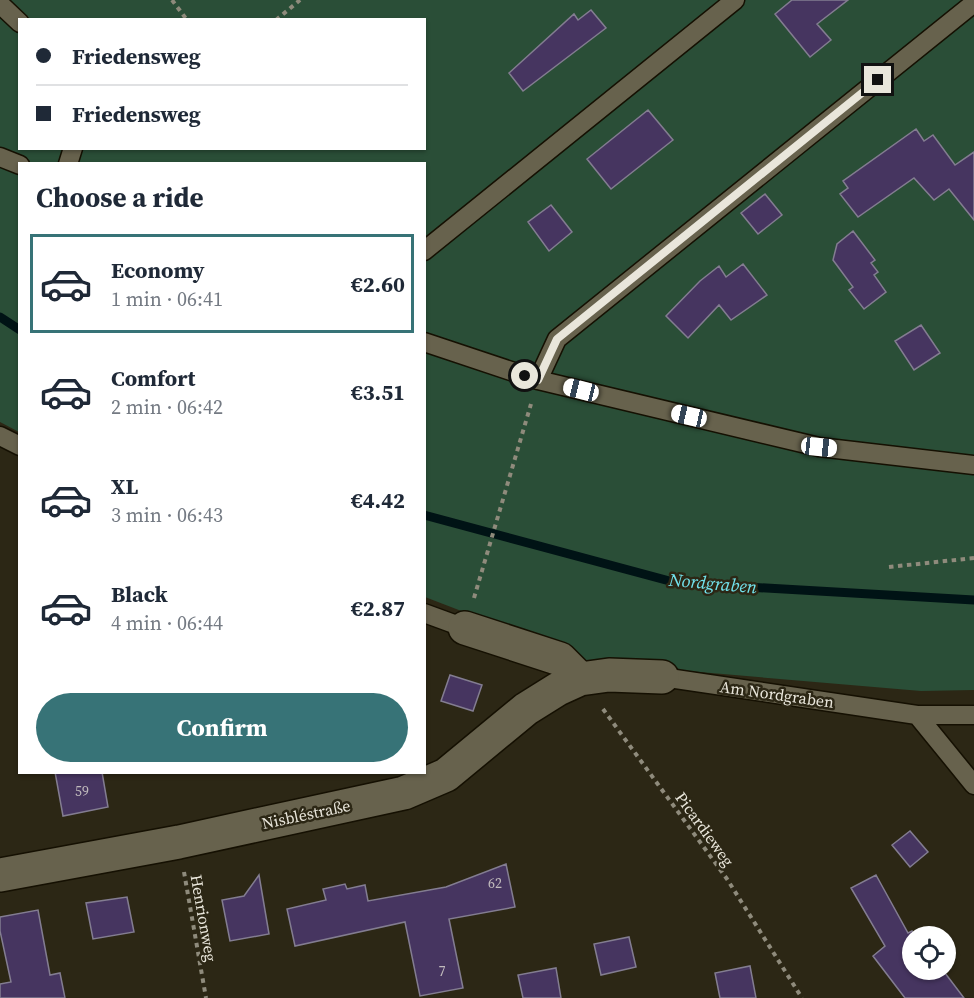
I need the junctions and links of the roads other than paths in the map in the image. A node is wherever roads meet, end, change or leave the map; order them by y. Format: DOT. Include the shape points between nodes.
graph roads {
  1 [pos="735,0"];
  2 [pos="974,3"];
  3 [pos="0,4"];
  4 [pos="18,21"];
  5 [pos="0,157"];
  6 [pos="18,164"];
  7 [pos="426,249"];
  8 [pos="426,343"];
  9 [pos="538,380"];
  10 [pos="0,436"];
  11 [pos="18,445"];
  12 [pos="972,463"];
  13 [pos="426,614"];
  14 [pos="465,628"];
  15 [pos="662,677"];
  16 [pos="580,679"];
  17 [pos="916,715"];
  18 [pos="974,715"];
  19 [pos="974,785"];
  20 [pos="0,874"];
  1 -- 7 [label="lane"];
  2 -- 9 [label="lane" via="557,339"];
  3 -- 4 [label="lane"];
  5 -- 6 [label="lane"];
  8 -- 9 [label="lane"];
  9 -- 12 [label="lane" via="819,447"];
  10 -- 11 [label="lane"];
  13 -- 14 [label="lane"];
  14 -- 16 [label="street" via="560,659"];
  15 -- 16 [label="street, Am Nordgraben" via="609,675"];
  15 -- 17 [label="lane, Am Nordgraben"];
  16 -- 20 [label="street, Nisbléstraße" via="526,709 446,775 404,793 179,842"];
  17 -- 18 [label="lane, Am Nordgraben"];
  17 -- 19 [label="lane"];
}
